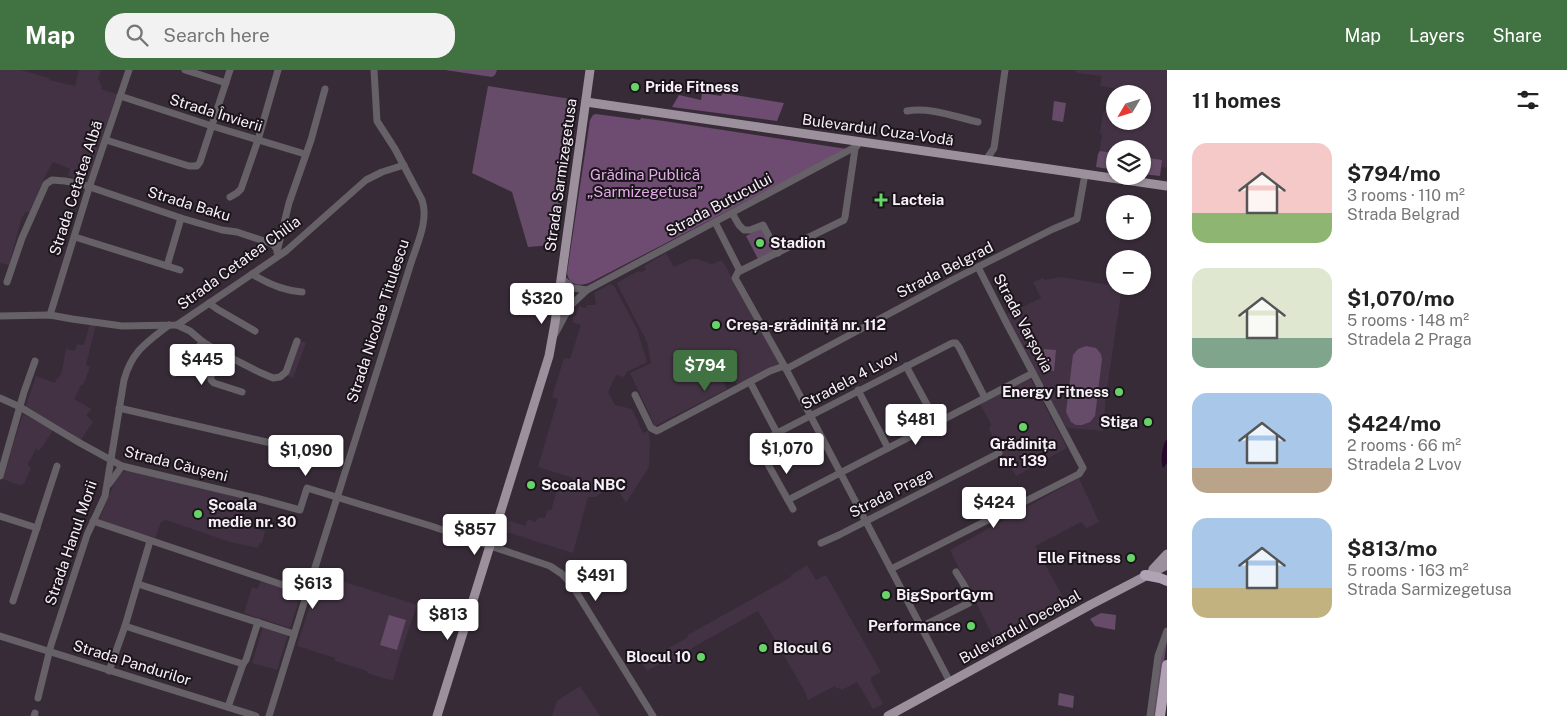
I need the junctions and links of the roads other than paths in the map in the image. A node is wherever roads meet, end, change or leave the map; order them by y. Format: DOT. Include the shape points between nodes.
graph roads {
  1 [pos="129,70"];
  2 [pos="185,70"];
  3 [pos="230,70"];
  4 [pos="278,70"];
  5 [pos="374,70"];
  6 [pos="590,70"];
  7 [pos="1005,70"];
  8 [pos="226,83"];
  9 [pos="325,89"];
  10 [pos="120,96"];
  11 [pos="586,102"];
  12 [pos="907,111"];
  13 [pos="978,122"];
  14 [pos="212,126"];
  15 [pos="106,140"];
  16 [pos="258,140"];
  17 [pos="857,145"];
  18 [pos="994,148"];
  19 [pos="305,154"];
  20 [pos="986,160"];
  21 [pos="1000,162"];
  22 [pos="404,165"];
  23 [pos="1085,174"];
  24 [pos="1167,186"];
  25 [pos="89,188"];
  26 [pos="230,197"];
  27 [pos="732,213"];
  28 [pos="181,218"];
  29 [pos="715,222"];
  30 [pos="75,237"];
  31 [pos="778,253"];
  32 [pos="277,254"];
  33 [pos="166,266"];
  34 [pos="978,267"];
  35 [pos="180,270"];
  36 [pos="738,273"];
  37 [pos="252,274"];
  38 [pos="561,278"];
  39 [pos="7,282"];
  40 [pos="587,290"];
  41 [pos="302,292"];
  42 [pos="209,303"];
  43 [pos="50,315"];
  44 [pos="0,316"];
  45 [pos="174,325"];
  46 [pos="254,331"];
  47 [pos="297,340"];
  48 [pos="552,340"];
  49 [pos="204,342"];
  50 [pos="224,354"];
  51 [pos="36,361"];
  52 [pos="906,366"];
  53 [pos="785,368"];
  54 [pos="174,373"];
  55 [pos="1033,373"];
  56 [pos="750,382"];
  57 [pos="858,390"];
  58 [pos="242,392"];
  59 [pos="634,395"];
  60 [pos="0,398"];
  61 [pos="985,398"];
  62 [pos="20,407"];
  63 [pos="119,408"];
  64 [pos="811,416"];
  65 [pos="937,423"];
  66 [pos="777,433"];
  67 [pos="284,446"];
  68 [pos="888,448"];
  69 [pos="999,453"];
  70 [pos="111,461"];
  71 [pos="57,466"];
  72 [pos="122,466"];
  73 [pos="840,473"];
  74 [pos="0,476"];
  75 [pos="107,486"];
  76 [pos="337,498"];
  77 [pos="788,500"];
  78 [pos="793,509"];
  79 [pos="0,516"];
  80 [pos="93,522"];
  81 [pos="865,522"];
  82 [pos="37,528"];
  83 [pos="150,541"];
  84 [pos="821,543"];
  85 [pos="490,546"];
  86 [pos="1167,554"];
  87 [pos="1167,565"];
  88 [pos="892,569"];
  89 [pos="956,572"];
  90 [pos="1145,575"];
  91 [pos="1167,581"];
  92 [pos="138,584"];
  93 [pos="307,593"];
  94 [pos="13,601"];
  95 [pos="258,622"];
  96 [pos="124,626"];
  97 [pos="921,628"];
  98 [pos="1167,631"];
  99 [pos="294,634"];
  100 [pos="0,636"];
  101 [pos="50,652"];
  102 [pos="243,664"];
  103 [pos="1167,665"];
  104 [pos="109,671"];
  105 [pos="950,682"];
  106 [pos="38,698"];
  107 [pos="228,707"];
  108 [pos="256,716"];
  109 [pos="269,716"];
  110 [pos="437,716"];
  111 [pos="653,716"];
  112 [pos="888,716"];
  113 [pos="1150,716"];
  114 [pos="1160,716"];
  1 -- 10 [label="street, Strada Cetatea Albă"];
  2 -- 8 [label="street"];
  3 -- 8 [label="street"];
  4 -- 16 [label="street"];
  5 -- 22 [label="street" via="377,121"];
  6 -- 11 [label="main road, Strada Sarmizegetusa"];
  7 -- 18 [label="street"];
  8 -- 14 [label="street"];
  9 -- 19 [label="street"];
  10 -- 14 [label="street, Strada Învierii"];
  10 -- 15 [label="street, Strada Cetatea Albă"];
  11 -- 17 [label="main road, Bulevardul Cuza-Vodă"];
  11 -- 38 [label="main road, Strada Sarmizegetusa"];
  12 -- 13 [label="street" via="930,111"];
  14 -- 15 [label="street" via="197,166"];
  14 -- 16 [label="street, Strada Învierii"];
  15 -- 25 [label="street, Strada Cetatea Albă"];
  16 -- 19 [label="street, Strada Învierii"];
  16 -- 26 [label="street" via="241,189"];
  17 -- 20 [label="main road, Bulevardul Cuza-Vodă"];
  17 -- 27 [label="street, Strada Butucului"];
  17 -- 31 [label="street" via="844,220"];
  18 -- 20 [label="street"];
  18 -- 21 [label="street"];
  19 -- 32 [label="street"];
  20 -- 21 [label="main road, Bulevardul Cuza-Vodă"];
  21 -- 23 [label="main road, Bulevardul Cuza-Vodă"];
  22 -- 32 [label="street, Strada Cetatea Chilia" via="366,180 301,238"];
  22 -- 76 [label="street, Strada Nicolae Titulescu" via="423,204 422,227"];
  23 -- 24 [label="main road, Bulevardul Cuza-Vodă"];
  23 -- 34 [label="street, Strada Belgrad" via="1077,219"];
  25 -- 28 [label="street, Strada Baku"];
  25 -- 30 [label="street, Strada Cetatea Albă"];
  25 -- 39 [label="street, Strada Baku" via="65,180 47,183 22,238"];
  27 -- 29 [label="street, Strada Butucului"];
  27 -- 31 [label="street" via="744,230 763,225"];
  28 -- 32 [label="street, Strada Baku" via="261,240 274,245"];
  28 -- 33 [label="street"];
  29 -- 36 [label="street"];
  29 -- 40 [label="street, Strada Butucului"];
  30 -- 33 [label="street"];
  30 -- 43 [label="street, Strada Cetatea Albă"];
  31 -- 36 [label="street"];
  32 -- 37 [label="street, Strada Cetatea Chilia"];
  33 -- 35 [label="street"];
  34 -- 53 [label="street, Strada Belgrad"];
  34 -- 55 [label="street, Strada Varșovia"];
  36 -- 53 [label="street" via="736,280"];
  37 -- 41 [label="street" via="291,292"];
  37 -- 42 [label="street, Strada Cetatea Chilia"];
  38 -- 40 [label="street" via="573,288"];
  38 -- 48 [label="main road, Strada Sarmizegetusa"];
  40 -- 48 [label="street, Strada Butucului" via="570,306"];
  42 -- 45 [label="street, Strada Cetatea Chilia"];
  42 -- 46 [label="street"];
  43 -- 44 [label="street, Strada Cetatea Chilia"];
  43 -- 45 [label="street, Strada Cetatea Chilia" via="122,326"];
  45 -- 49 [label="street" via="190,331"];
  45 -- 63 [label="street, Strada Hanul Morii" via="138,351 130,361"];
  47 -- 50 [label="street" via="286,372 277,378"];
  48 -- 85 [label="main road, Strada Sarmizegetusa"];
  49 -- 50 [label="street"];
  49 -- 54 [label="street"];
  50 -- 58 [label="street" via="211,380"];
  51 -- 62 [label="street"];
  52 -- 57 [label="street, Stradela 4 Lvov"];
  52 -- 61 [label="street, Stradela 4 Lvov" via="956,343"];
  52 -- 65 [label="street"];
  53 -- 56 [label="street, Strada Belgrad" via="770,371"];
  53 -- 64 [label="street"];
  55 -- 61 [label="street"];
  55 -- 88 [label="street, Strada Varșovia" via="1082,465 1082,471"];
  56 -- 59 [label="street, Strada Belgrad" via="655,431"];
  56 -- 66 [label="street"];
  57 -- 64 [label="street, Stradela 4 Lvov"];
  57 -- 68 [label="street"];
  60 -- 62 [label="street, Strada Căușeni"];
  61 -- 65 [label="street"];
  62 -- 70 [label="street, Strada Căușeni"];
  62 -- 74 [label="street"];
  63 -- 67 [label="street"];
  63 -- 70 [label="street, Strada Hanul Morii"];
  64 -- 66 [label="street, Stradela 4 Lvov"];
  64 -- 73 [label="street"];
  65 -- 68 [label="street"];
  66 -- 77 [label="street, Stradela 4 Lvov" via="764,440 760,450"];
  68 -- 73 [label="street"];
  69 -- 81 [label="street, Strada Praga"];
  70 -- 72 [label="street, Strada Căușeni"];
  70 -- 75 [label="street, Strada Hanul Morii"];
  71 -- 82 [label="street"];
  72 -- 75 [label="street"];
  72 -- 76 [label="street, Strada Căușeni" via="300,510 307,488"];
  73 -- 77 [label="street"];
  73 -- 81 [label="street"];
  75 -- 80 [label="street, Strada Hanul Morii"];
  76 -- 85 [label="street"];
  76 -- 93 [label="street, Strada Nicolae Titulescu"];
  77 -- 78 [label="street"];
  79 -- 82 [label="street"];
  80 -- 83 [label="street"];
  80 -- 101 [label="street, Strada Hanul Morii"];
  81 -- 84 [label="street, Strada Praga"];
  81 -- 88 [label="street"];
  82 -- 94 [label="street"];
  83 -- 92 [label="street"];
  83 -- 93 [label="street"];
  85 -- 110 [label="main road, Strada Sarmizegetusa"];
  85 -- 111 [label="street" via="550,566 565,577"];
  86 -- 90 [label="main road"];
  87 -- 90 [label="main road, Bulevardul Decebal"];
  88 -- 97 [label="street"];
  89 -- 97 [label="street" via="968,593 969,603"];
  90 -- 91 [label="highway"];
  90 -- 105 [label="main road, Bulevardul Decebal"];
  92 -- 95 [label="street"];
  92 -- 96 [label="street"];
  93 -- 99 [label="street, Strada Nicolae Titulescu"];
  95 -- 99 [label="street"];
  95 -- 102 [label="street"];
  96 -- 102 [label="street"];
  96 -- 104 [label="street"];
  97 -- 105 [label="street"];
  98 -- 113 [label="street" via="1158,656"];
  99 -- 109 [label="street, Strada Nicolae Titulescu"];
  100 -- 101 [label="street, Strada Pandurilor"];
  101 -- 104 [label="street, Strada Pandurilor"];
  101 -- 106 [label="street, Strada Hanul Morii"];
  102 -- 107 [label="street"];
  103 -- 114 [label="highway"];
  104 -- 107 [label="street, Strada Pandurilor"];
  105 -- 112 [label="main road, Bulevardul Decebal"];
  107 -- 108 [label="street, Strada Pandurilor"];
}
